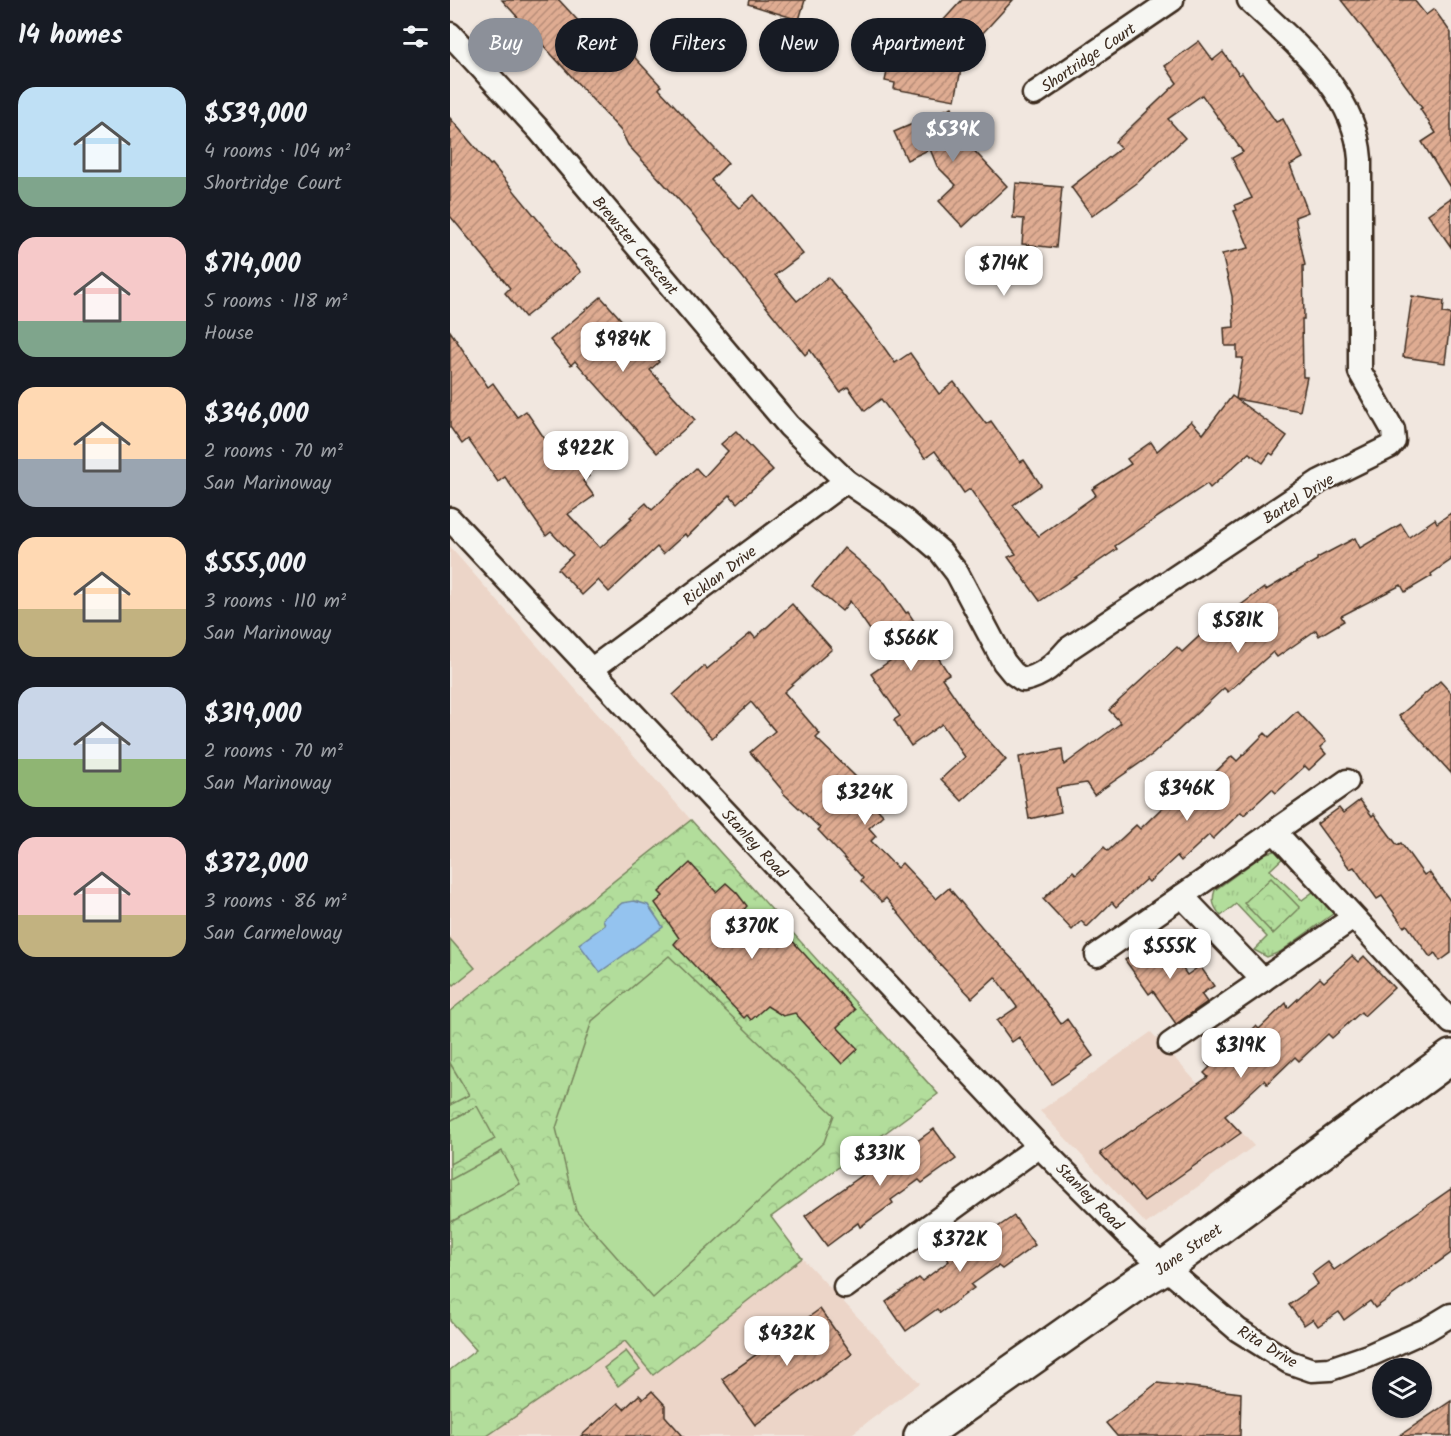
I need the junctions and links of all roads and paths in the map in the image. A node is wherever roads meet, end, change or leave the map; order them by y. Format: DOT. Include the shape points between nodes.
graph roads {
  1 [pos="1172,0"];
  2 [pos="1249,0"];
  3 [pos="450,34"];
  4 [pos="1035,94"];
  5 [pos="846,481"];
  6 [pos="450,519"];
  7 [pos="592,669"];
  8 [pos="1347,781"];
  9 [pos="1275,832"];
  10 [pos="1182,896"];
  11 [pos="1353,918"];
  12 [pos="1097,955"];
  13 [pos="1263,980"];
  14 [pos="1451,1022"];
  15 [pos="1170,1044"];
  16 [pos="1451,1057"];
  17 [pos="1039,1146"];
  18 [pos="1166,1266"];
  19 [pos="845,1287"];
  20 [pos="1451,1315"];
  21 [pos="921,1436"];
  1 -- 4 [label="street, Shortridge Court"];
  2 -- 5 [label="street, Bartel Drive" via="1321,70 1356,131 1360,159 1360,372 1393,430 1394,441 1389,447 1320,481 1068,649 1050,668 1023,680 1004,662 957,573 940,551 904,520"];
  3 -- 5 [label="street, Brewster Crescent" via="538,130 789,426"];
  5 -- 7 [label="street, Ricklan Drive"];
  6 -- 7 [label="street, Stanley Road"];
  7 -- 17 [label="street, Stanley Road"];
  8 -- 9 [label="street"];
  9 -- 10 [label="street"];
  9 -- 11 [label="street"];
  10 -- 12 [label="street"];
  10 -- 13 [label="street"];
  11 -- 13 [label="street"];
  11 -- 14 [label="street"];
  13 -- 15 [label="street"];
  16 -- 18 [label="main road, Jane Street"];
  17 -- 18 [label="street, Stanley Road" via="1131,1238"];
  17 -- 19 [label="street"];
  18 -- 20 [label="street, Rita Drive" via="1238,1329 1289,1362 1311,1370 1330,1370 1368,1356"];
  18 -- 21 [label="main road, Jane Street"];
}
